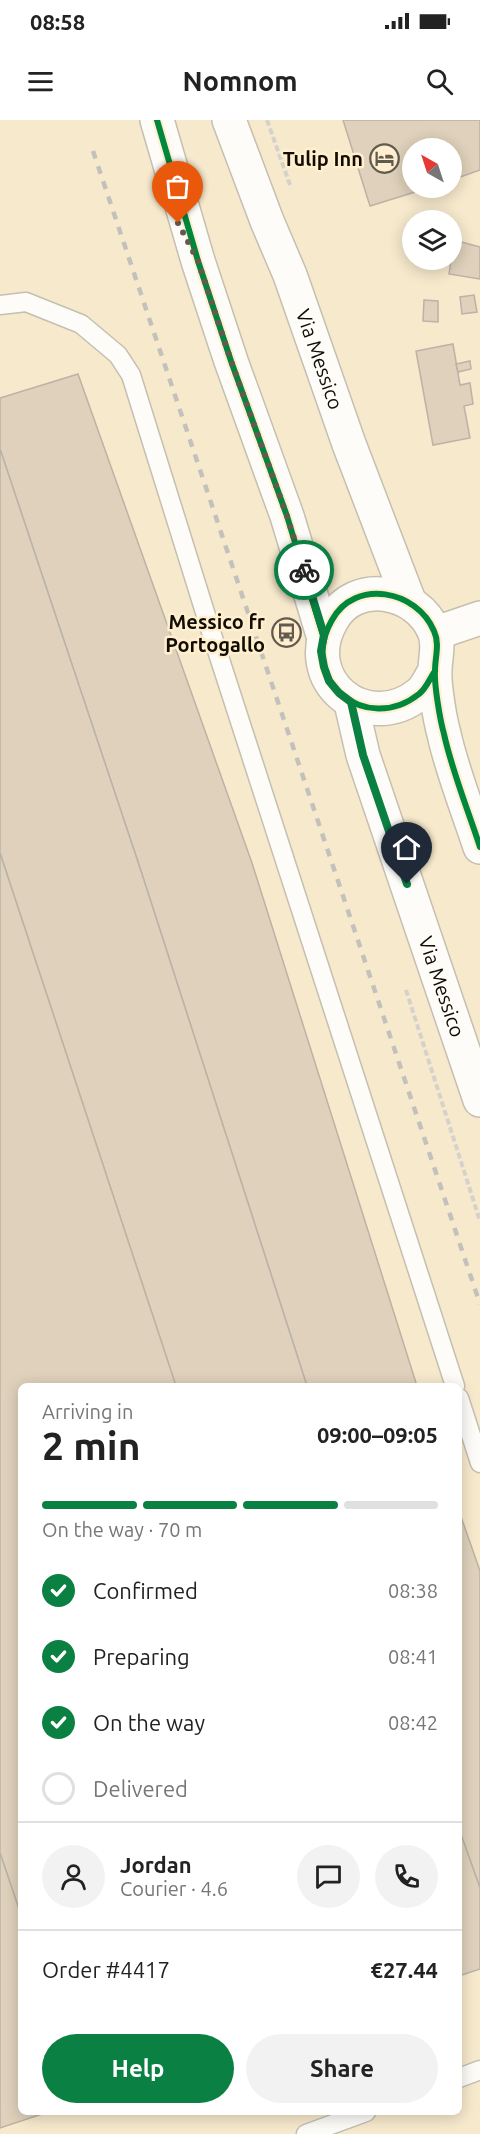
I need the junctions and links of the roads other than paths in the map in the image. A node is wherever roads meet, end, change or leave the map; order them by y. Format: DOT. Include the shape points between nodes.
graph roads {
  1 [pos="133,120"];
  2 [pos="157,120"];
  3 [pos="229,120"];
  4 [pos="248,120"];
  5 [pos="267,222"];
  6 [pos="198,261"];
  7 [pos="0,305"];
  8 [pos="409,601"];
  9 [pos="480,618"];
  10 [pos="436,633"];
  11 [pos="324,635"];
  12 [pos="435,671"];
  13 [pos="351,702"];
  14 [pos="480,847"];
  15 [pos="480,1100"];
  16 [pos="454,1383"];
  17 [pos="462,1407"];
  18 [pos="480,1463"];
  19 [pos="480,2070"];
  20 [pos="462,2077"];
  21 [pos="358,2115"];
  22 [pos="306,2134"];
  1 -- 6 [label="street" via="147,167"];
  2 -- 6 [label="street"];
  3 -- 5 [label="street, Via Messico"];
  4 -- 5 [label="street"];
  5 -- 8 [label="street, Via Messico"];
  6 -- 11 [label="street"];
  7 -- 16 [label="lane" via="26,302 81,324 118,355 131,375"];
  8 -- 10 [label="street, Via Messico" via="427,616"];
  8 -- 11 [label="street" via="389,594 368,594 349,602 333,617"];
  9 -- 10 [label="street"];
  10 -- 12 [label="street"];
  11 -- 13 [label="street" via="324,667 334,687"];
  12 -- 13 [label="street" via="421,693 400,706 375,710"];
  12 -- 14 [label="street" via="444,734"];
  13 -- 15 [label="street, Via Messico" via="363,755"];
  17 -- 18 [label="lane"];
  19 -- 20 [label="lane"];
  21 -- 22 [label="lane"];
}
